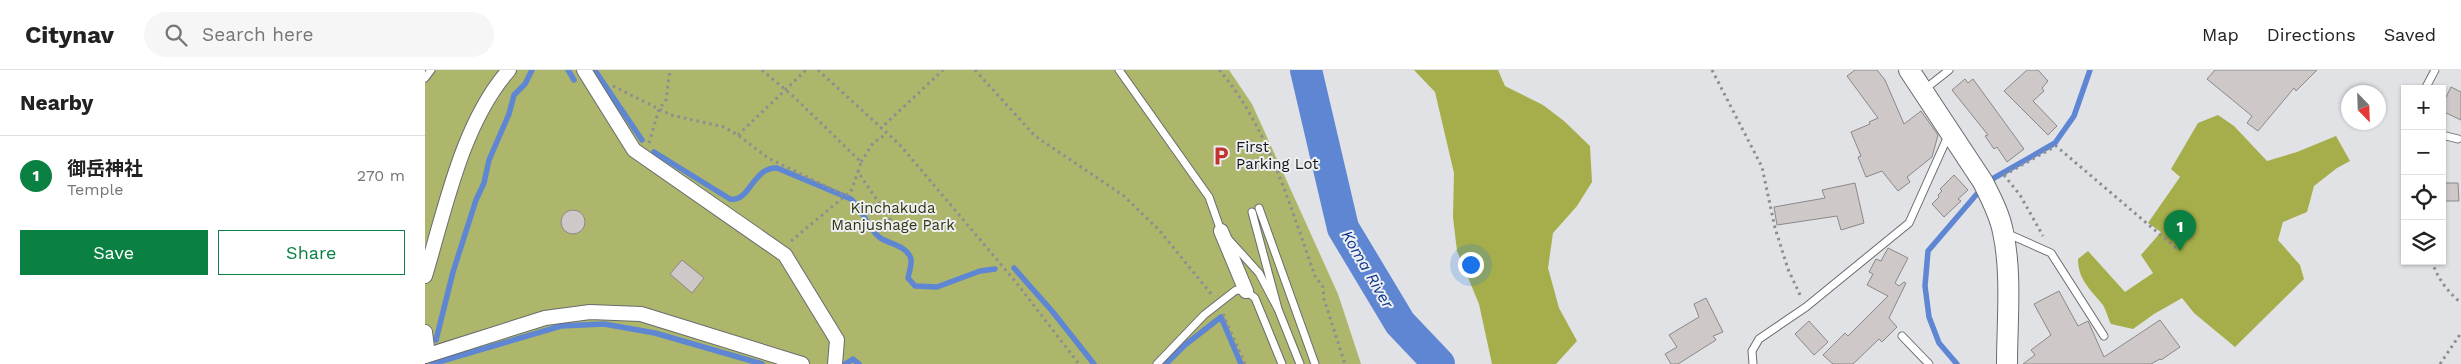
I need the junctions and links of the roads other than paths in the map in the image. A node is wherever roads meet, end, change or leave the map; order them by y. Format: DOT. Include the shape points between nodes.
graph roads {
  1 [pos="431,70"];
  2 [pos="509,70"];
  3 [pos="1119,70"];
  4 [pos="1909,70"];
  5 [pos="1949,70"];
  6 [pos="2435,70"];
  7 [pos="585,71"];
  8 [pos="425,78"];
  9 [pos="2427,85"];
  10 [pos="1923,91"];
  11 [pos="1951,132"];
  12 [pos="2446,136"];
  13 [pos="2458,139"];
  14 [pos="1259,208"];
  15 [pos="1251,212"];
  16 [pos="1221,230"];
  17 [pos="2003,232"];
  18 [pos="425,276"];
  19 [pos="1246,291"];
  20 [pos="1278,309"];
  21 [pos="425,332"];
  22 [pos="1902,336"];
  23 [pos="2104,336"];
  24 [pos="426,355"];
  25 [pos="802,364"];
  26 [pos="835,364"];
  27 [pos="1157,364"];
  28 [pos="1282,364"];
  29 [pos="1299,364"];
  30 [pos="1315,364"];
  31 [pos="1753,364"];
  32 [pos="1929,364"];
  33 [pos="2007,364"];
  1 -- 8 [label="lane"];
  2 -- 18 [label="street" via="499,81 465,145"];
  3 -- 16 [label="lane" via="1209,197"];
  4 -- 10 [label="street"];
  5 -- 10 [label="lane"];
  6 -- 9 [label="lane"];
  7 -- 26 [label="street" via="634,150 785,255 837,340"];
  10 -- 11 [label="street"];
  11 -- 17 [label="street" via="1983,182"];
  11 -- 31 [label="lane" via="1909,223 1759,339 1752,351"];
  12 -- 13 [label="lane"];
  14 -- 30 [label="lane"];
  15 -- 20 [label="lane"];
  16 -- 19 [label="street"];
  16 -- 20 [label="lane" via="1259,273"];
  17 -- 23 [label="lane" via="2051,253"];
  17 -- 33 [label="street" via="2007,274"];
  19 -- 27 [label="lane" via="1236,290 1218,303"];
  19 -- 28 [label="lane" via="1255,298"];
  20 -- 29 [label="lane"];
  21 -- 24 [label="street"];
  22 -- 32 [label="lane"];
  24 -- 25 [label="street" via="545,318 590,312 641,314"];
}
